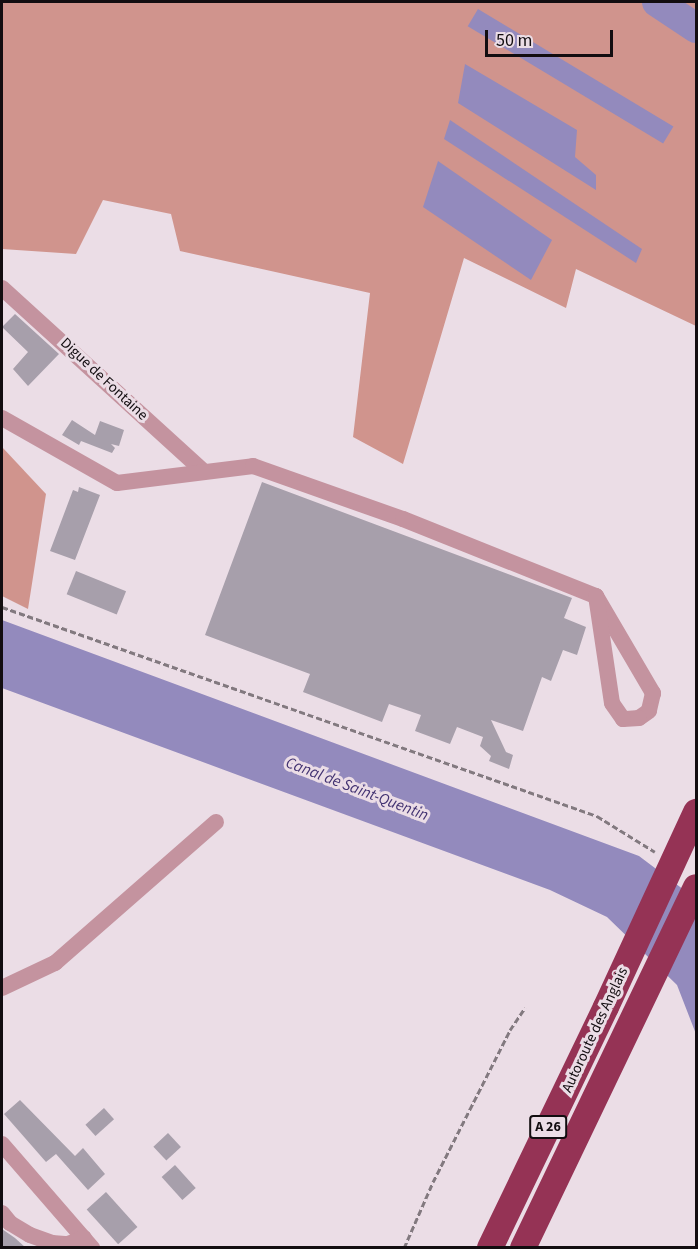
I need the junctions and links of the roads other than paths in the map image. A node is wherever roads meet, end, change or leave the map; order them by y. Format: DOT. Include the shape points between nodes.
graph roads {
  1 [pos="2,288"];
  2 [pos="2,418"];
  3 [pos="204,472"];
  4 [pos="597,596"];
  5 [pos="696,812"];
  6 [pos="216,822"];
  7 [pos="696,887"];
  8 [pos="2,988"];
  9 [pos="2,1144"];
  10 [pos="2,1213"];
  11 [pos="88,1243"];
  12 [pos="490,1248"];
  13 [pos="523,1248"];
  1 -- 3 [label="street, Digue de Fontaine"];
  2 -- 3 [label="street" via="117,483"];
  3 -- 4 [label="street" via="253,466 403,519"];
  4 -- 4 [label="street" via="612,703 623,719 639,718 650,711 653,693"];
  5 -- 12 [label="highway, Autoroute des Anglais / A 26, bridge"];
  6 -- 8 [label="street" via="55,963"];
  7 -- 13 [label="highway, Autoroute des Anglais / A 26"];
  9 -- 11 [label="street"];
  10 -- 11 [label="street" via="30,1235 52,1243"];
}
